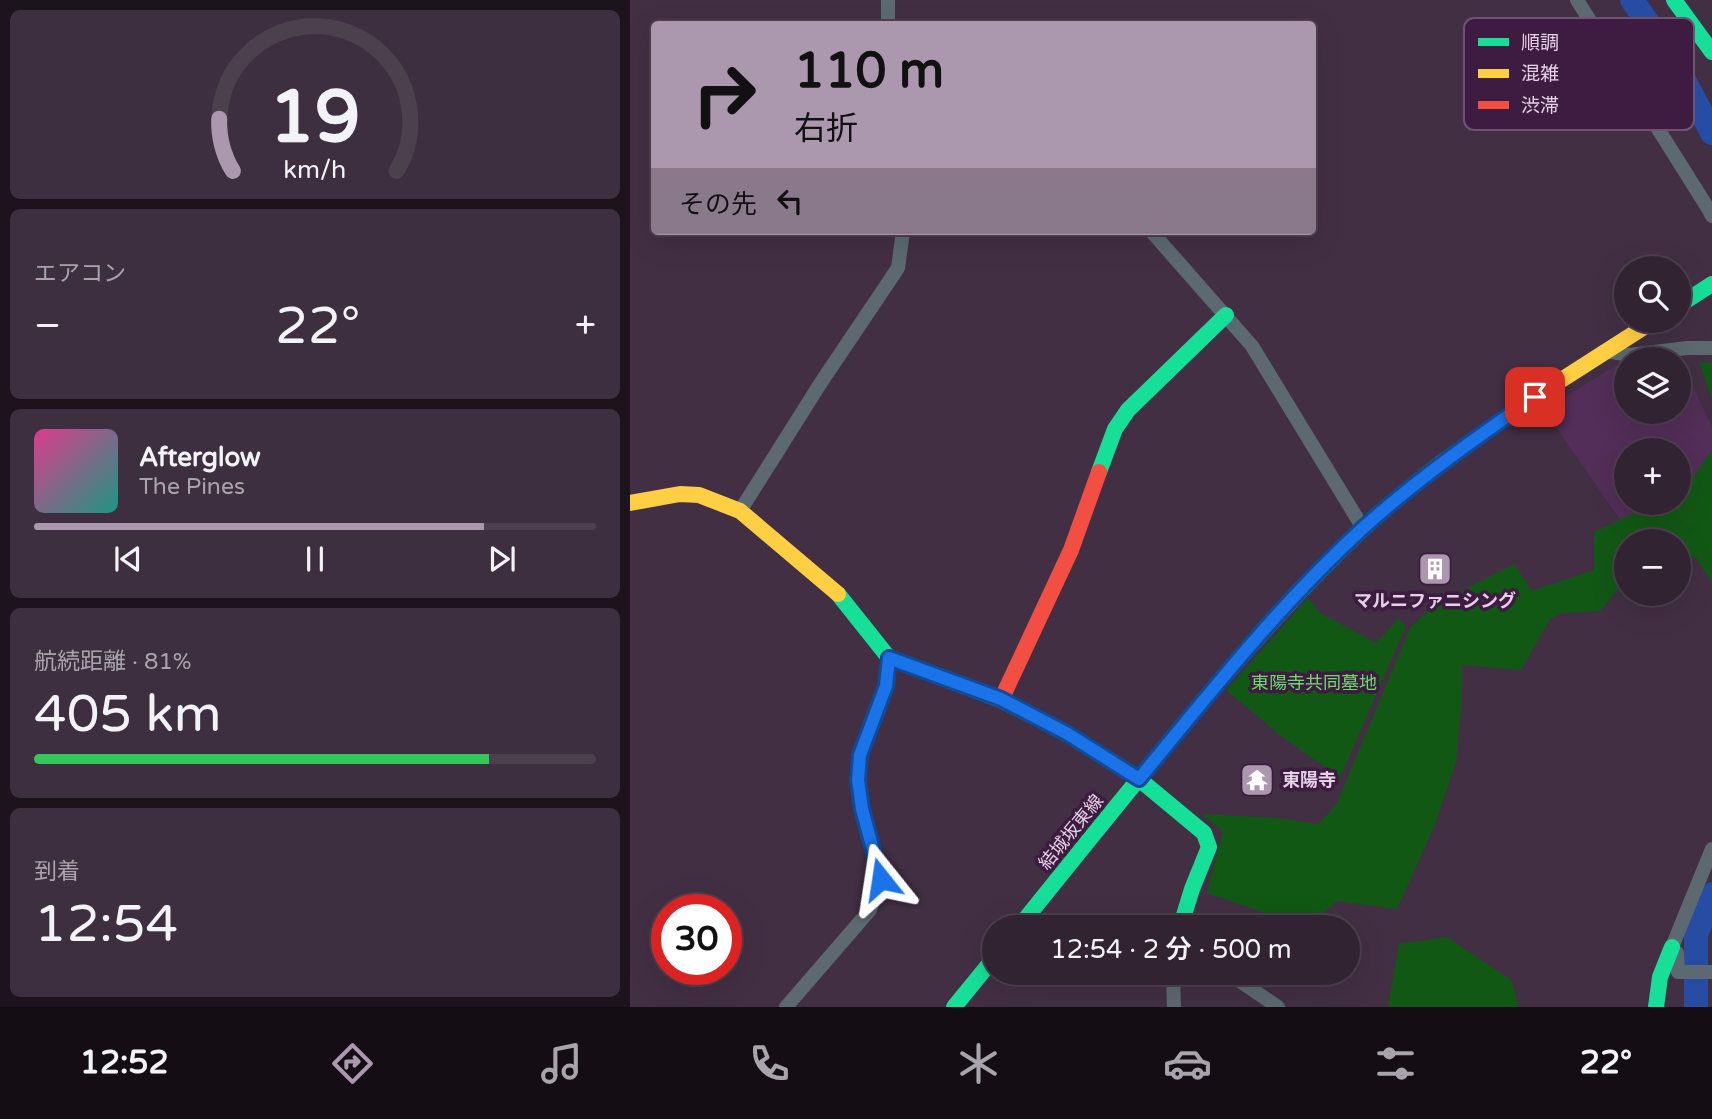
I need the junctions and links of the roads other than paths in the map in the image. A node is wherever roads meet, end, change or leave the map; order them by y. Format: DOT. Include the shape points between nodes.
graph roads {
  1 [pos="888,0"];
  2 [pos="1577,0"];
  3 [pos="1674,0"];
  4 [pos="1588,18"];
  5 [pos="1687,18"];
  6 [pos="888,21"];
  7 [pos="1694,27"];
  8 [pos="1712,52"];
  9 [pos="1659,130"];
  10 [pos="1712,216"];
  11 [pos="902,235"];
  12 [pos="1155,235"];
  13 [pos="1712,284"];
  14 [pos="1691,298"];
  15 [pos="1226,315"];
  16 [pos="1634,333"];
  17 [pos="1712,348"];
  18 [pos="1606,351"];
  19 [pos="630,503"];
  20 [pos="740,511"];
  21 [pos="1363,528"];
  22 [pos="889,658"];
  23 [pos="1001,699"];
  24 [pos="1139,779"];
  25 [pos="1712,849"];
  26 [pos="1029,915"];
  27 [pos="1184,915"];
  28 [pos="1672,947"];
  29 [pos="1712,972"];
  30 [pos="982,973"];
  31 [pos="1173,985"];
  32 [pos="1246,985"];
  33 [pos="786,1007"];
  34 [pos="954,1007"];
  35 [pos="1174,1007"];
  36 [pos="1278,1007"];
  37 [pos="1656,1007"];
  1 -- 6 [label="street"];
  2 -- 4 [label="street"];
  3 -- 5 [label="street"];
  7 -- 8 [label="street"];
  9 -- 10 [label="street"];
  11 -- 20 [label="street" via="898,268"];
  12 -- 15 [label="street"];
  13 -- 14 [label="street"];
  15 -- 21 [label="street" via="1252,346"];
  15 -- 23 [label="street" via="1128,410 1115,429 1071,550"];
  16 -- 18 [label="street, 結城坂東線"];
  17 -- 18 [label="street" via="1629,355"];
  18 -- 21 [label="street, 結城坂東線" via="1477,437"];
  19 -- 20 [label="street" via="699,495"];
  20 -- 22 [label="street" via="836,591"];
  21 -- 24 [label="street, 結城坂東線" via="1282,611"];
  22 -- 23 [label="street"];
  22 -- 33 [label="street" via="886,686 860,755 858,780 881,879 870,910"];
  23 -- 24 [label="street"];
  24 -- 26 [label="street, 結城坂東線"];
  24 -- 27 [label="street" via="1204,834 1209,847"];
  25 -- 28 [label="street"];
  28 -- 29 [label="street" via="1678,972"];
  28 -- 37 [label="street" via="1660,977"];
  30 -- 34 [label="street"];
  31 -- 35 [label="street"];
  32 -- 36 [label="street"];
}
